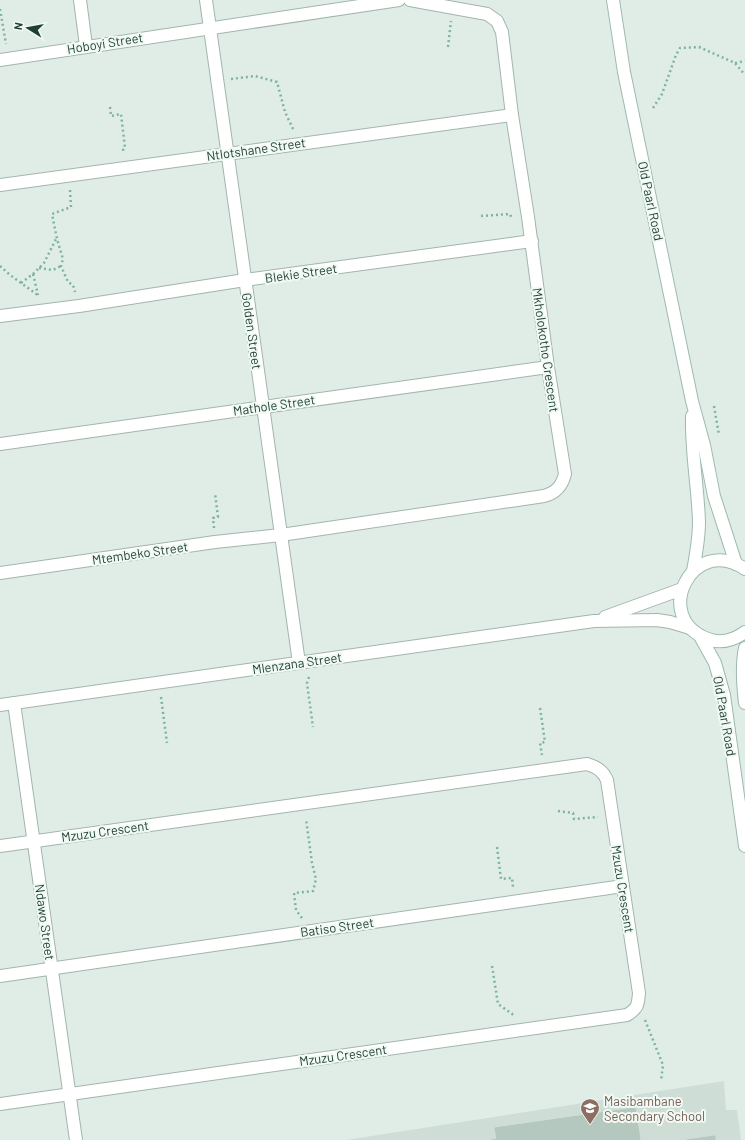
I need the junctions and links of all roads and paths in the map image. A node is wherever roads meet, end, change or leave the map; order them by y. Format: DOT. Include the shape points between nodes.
graph roads {
  1 [pos="80,0"];
  2 [pos="206,0"];
  3 [pos="400,0"];
  4 [pos="410,0"];
  5 [pos="613,0"];
  6 [pos="453,7"];
  7 [pos="0,9"];
  8 [pos="210,28"];
  9 [pos="86,46"];
  10 [pos="448,47"];
  11 [pos="4,59"];
  12 [pos="745,61"];
  13 [pos="735,63"];
  14 [pos="745,74"];
  15 [pos="217,81"];
  16 [pos="110,107"];
  17 [pos="653,108"];
  18 [pos="512,115"];
  19 [pos="301,143"];
  20 [pos="227,154"];
  21 [pos="124,168"];
  22 [pos="68,175"];
  23 [pos="0,185"];
  24 [pos="481,216"];
  25 [pos="528,217"];
  26 [pos="57,239"];
  27 [pos="532,241"];
  28 [pos="0,266"];
  29 [pos="61,266"];
  30 [pos="39,268"];
  31 [pos="33,274"];
  32 [pos="245,280"];
  33 [pos="21,283"];
  34 [pos="38,295"];
  35 [pos="79,306"];
  36 [pos="49,309"];
  37 [pos="0,316"];
  38 [pos="548,367"];
  39 [pos="692,401"];
  40 [pos="263,406"];
  41 [pos="0,444"];
  42 [pos="215,493"];
  43 [pos="281,535"];
  44 [pos="215,542"];
  45 [pos="741,567"];
  46 [pos="693,571"];
  47 [pos="0,573"];
  48 [pos="682,589"];
  49 [pos="594,621"];
  50 [pos="690,628"];
  51 [pos="745,632"];
  52 [pos="700,636"];
  53 [pos="745,648"];
  54 [pos="312,661"];
  55 [pos="299,663"];
  56 [pos="159,682"];
  57 [pos="14,703"];
  58 [pos="745,703"];
  59 [pos="0,705"];
  60 [pos="540,708"];
  61 [pos="313,727"];
  62 [pos="167,743"];
  63 [pos="544,769"];
  64 [pos="305,803"];
  65 [pos="558,811"];
  66 [pos="612,816"];
  67 [pos="34,841"];
  68 [pos="0,846"];
  69 [pos="745,846"];
  70 [pos="497,847"];
  71 [pos="623,886"];
  72 [pos="521,900"];
  73 [pos="304,932"];
  74 [pos="492,966"];
  75 [pos="52,968"];
  76 [pos="0,976"];
  77 [pos="638,1005"];
  78 [pos="516,1030"];
  79 [pos="661,1081"];
  80 [pos="70,1094"];
  81 [pos="0,1104"];
  82 [pos="76,1140"];
  1 -- 9 [label="street"];
  2 -- 8 [label="street, Golden Street"];
  3 -- 8 [label="street"];
  4 -- 6 [label="street, Mkholokotho Crescent"];
  5 -- 39 [label="street, Old Paarl Road" via="624,72"];
  6 -- 10 [label="path"];
  6 -- 18 [label="street, Mkholokotho Crescent" via="487,14 500,26"];
  7 -- 11 [label="path" via="7,48"];
  8 -- 9 [label="street, Hoboyi Street"];
  8 -- 15 [label="street, Golden Street"];
  9 -- 11 [label="street, Hoboyi Street"];
  12 -- 13 [label="path"];
  13 -- 14 [label="path"];
  13 -- 17 [label="path" via="699,47 680,48 662,94"];
  15 -- 19 [label="path" via="255,76 277,82 284,112"];
  15 -- 20 [label="street, Golden Street"];
  16 -- 21 [label="path" via="111,116 121,114 125,148"];
  18 -- 19 [label="street, Ntlotshane Street"];
  18 -- 25 [label="street, Mkholokotho Crescent"];
  19 -- 20 [label="street, Ntlotshane Street"];
  20 -- 21 [label="street, Ntlotshane Street"];
  20 -- 32 [label="street, Golden Street"];
  21 -- 22 [label="street, Ntlotshane Street"];
  22 -- 23 [label="street, Ntlotshane Street"];
  22 -- 26 [label="path" via="71,206 52,214"];
  24 -- 25 [label="path" via="510,214 511,219"];
  25 -- 27 [label="street, Mkholokotho Crescent"];
  26 -- 29 [label="path" via="63,259"];
  26 -- 30 [label="path" via="44,264"];
  27 -- 32 [label="street, Blekie Street"];
  27 -- 38 [label="street, Mkholokotho Crescent"];
  28 -- 33 [label="path"];
  29 -- 30 [label="path" via="53,270"];
  29 -- 35 [label="path" via="68,282 74,285"];
  30 -- 31 [label="path"];
  31 -- 33 [label="path"];
  31 -- 34 [label="path"];
  32 -- 35 [label="street, Blekie Street"];
  32 -- 40 [label="street, Golden Street"];
  33 -- 34 [label="path"];
  34 -- 36 [label="path"];
  35 -- 36 [label="street, Blekie Street"];
  36 -- 37 [label="street, Blekie Street"];
  38 -- 40 [label="street, Mathole Street"];
  38 -- 43 [label="street, Mkholokotho Crescent" via="564,474 561,486 556,491 544,496"];
  39 -- 45 [label="street, Old Paarl Road" via="714,496"];
  39 -- 46 [label="street, Old Paarl Road" via="692,448 699,523"];
  40 -- 41 [label="street, Mathole Street"];
  40 -- 43 [label="street, Golden Street"];
  42 -- 44 [label="path" via="218,516 213,518"];
  43 -- 44 [label="street, Mtembeko Street"];
  43 -- 55 [label="street, Golden Street"];
  44 -- 47 [label="street, Mtembeko Street"];
  45 -- 46 [label="street, Old Paarl Road" via="725,561 713,561"];
  46 -- 48 [label="street, Old Paarl Road"];
  48 -- 49 [label="street, Mlenzana Street"];
  48 -- 50 [label="street, Old Paarl Road" via="682,616"];
  49 -- 50 [label="street, Mlenzana Street" via="657,620"];
  49 -- 54 [label="street, Mlenzana Street"];
  50 -- 52 [label="street, Old Paarl Road"];
  51 -- 52 [label="street, Old Paarl Road" via="726,641 712,641"];
  52 -- 69 [label="street, Old Paarl Road" via="715,663 724,695"];
  53 -- 58 [label="street, Old Paarl Road"];
  54 -- 55 [label="street, Mlenzana Street"];
  54 -- 61 [label="path" via="307,682"];
  55 -- 56 [label="street, Mlenzana Street"];
  56 -- 57 [label="street, Mlenzana Street"];
  56 -- 62 [label="path"];
  57 -- 59 [label="street, Mlenzana Street"];
  57 -- 67 [label="street, Ndawo Street"];
  60 -- 63 [label="path" via="544,742 540,743"];
  63 -- 64 [label="street, Mzuzu Crescent"];
  63 -- 66 [label="street, Mzuzu Crescent" via="587,764 600,769 607,780"];
  64 -- 67 [label="street, Mzuzu Crescent"];
  64 -- 73 [label="path" via="306,826 316,879 313,891 294,893 296,910 301,916"];
  65 -- 66 [label="path" via="573,813 574,819"];
  66 -- 71 [label="street, Mzuzu Crescent"];
  67 -- 68 [label="street, Mzuzu Crescent"];
  67 -- 75 [label="street, Ndawo Street"];
  70 -- 72 [label="path" via="501,879 512,878 512,887 519,887"];
  71 -- 72 [label="street, Batiso Street"];
  71 -- 77 [label="street, Mzuzu Crescent" via="639,993"];
  72 -- 73 [label="street, Batiso Street"];
  73 -- 75 [label="street, Batiso Street"];
  74 -- 78 [label="path" via="498,1004 515,1014"];
  75 -- 76 [label="street, Batiso Street"];
  75 -- 80 [label="street, Ndawo Street"];
  77 -- 78 [label="street, Mzuzu Crescent" via="627,1015"];
  77 -- 79 [label="path" via="663,1065"];
  78 -- 80 [label="street, Mzuzu Crescent"];
  80 -- 81 [label="street, Mzuzu Crescent"];
  80 -- 82 [label="street, Ndawo Street"];
}
